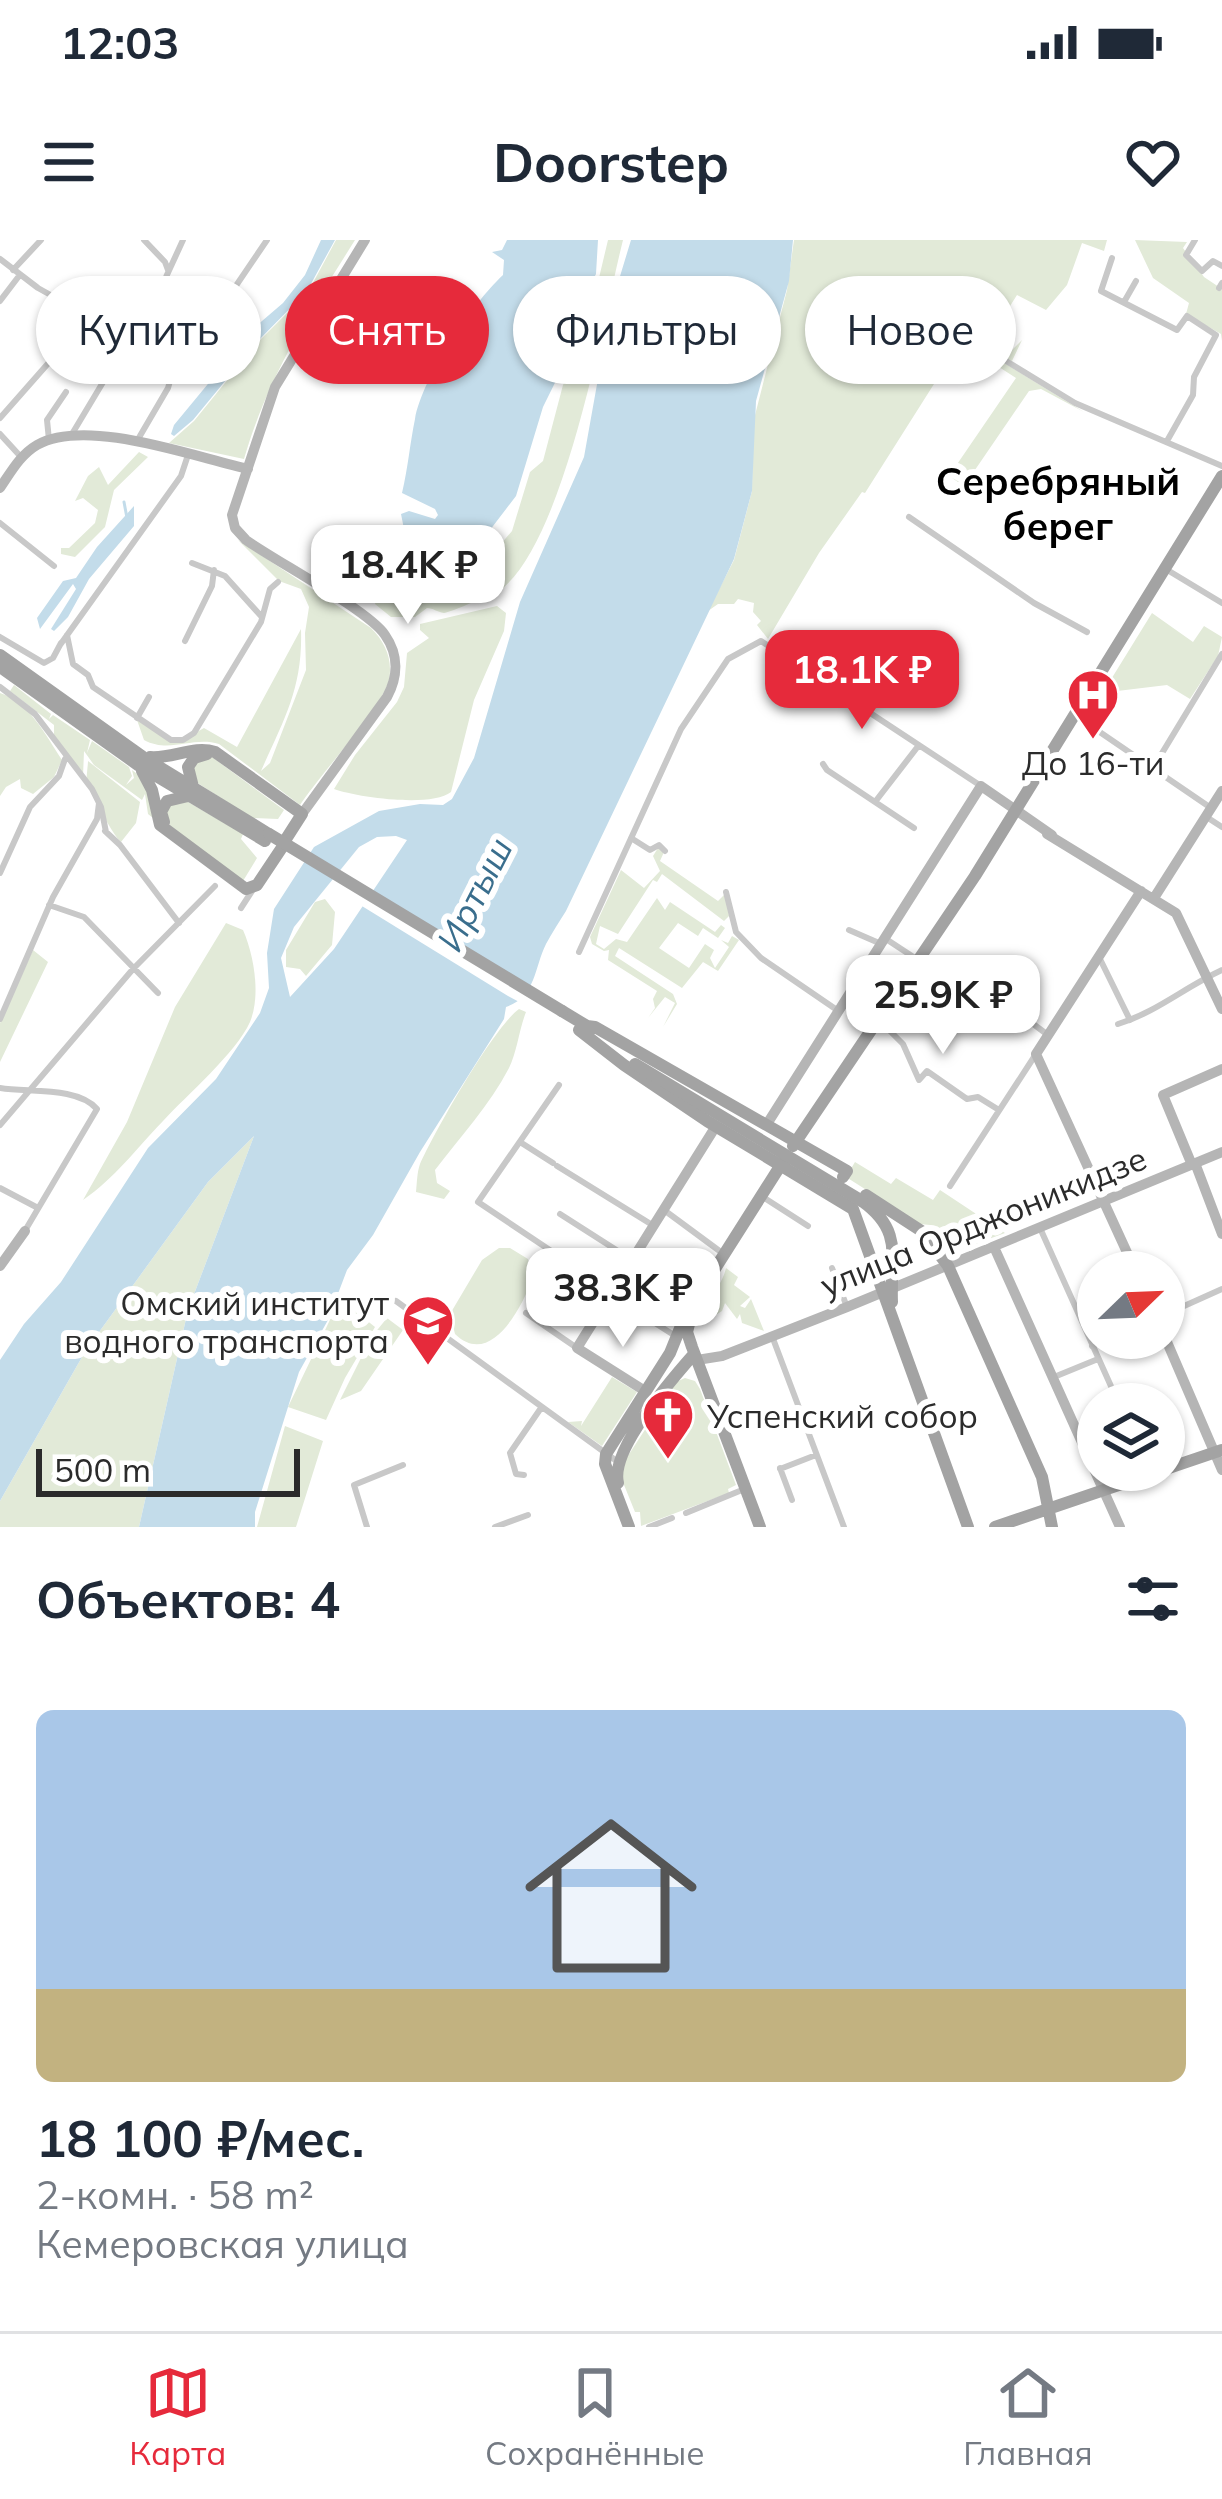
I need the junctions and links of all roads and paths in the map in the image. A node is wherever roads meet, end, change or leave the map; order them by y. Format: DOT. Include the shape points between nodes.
graph roads {
  1 [pos="41,240"];
  2 [pos="144,240"];
  3 [pos="183,240"];
  4 [pos="267,240"];
  5 [pos="365,240"];
  6 [pos="1196,240"];
  7 [pos="1112,258"];
  8 [pos="0,259"];
  9 [pos="1222,266"];
  10 [pos="16,273"];
  11 [pos="168,274"];
  12 [pos="1136,281"];
  13 [pos="36,285"];
  14 [pos="0,301"];
  15 [pos="1124,302"];
  16 [pos="1159,308"];
  17 [pos="1153,318"];
  18 [pos="1016,367"];
  19 [pos="36,378"];
  20 [pos="102,384"];
  21 [pos="66,392"];
  22 [pos="0,418"];
  23 [pos="0,434"];
  24 [pos="71,435"];
  25 [pos="50,440"];
  26 [pos="1167,441"];
  27 [pos="137,443"];
  28 [pos="188,455"];
  29 [pos="21,458"];
  30 [pos="1222,466"];
  31 [pos="248,469"];
  32 [pos="1222,476"];
  33 [pos="1222,487"];
  34 [pos="0,488"];
  35 [pos="909,517"];
  36 [pos="0,523"];
  37 [pos="192,563"];
  38 [pos="54,566"];
  39 [pos="214,569"];
  40 [pos="1168,571"];
  41 [pos="278,582"];
  42 [pos="1222,603"];
  43 [pos="261,616"];
  44 [pos="1087,632"];
  45 [pos="68,635"];
  46 [pos="0,637"];
  47 [pos="185,641"];
  48 [pos="1222,654"];
  49 [pos="0,655"];
  50 [pos="0,668"];
  51 [pos="0,687"];
  52 [pos="149,697"];
  53 [pos="137,718"];
  54 [pos="1088,724"];
  55 [pos="919,745"];
  56 [pos="65,756"];
  57 [pos="140,760"];
  58 [pos="823,764"];
  59 [pos="1153,768"];
  60 [pos="980,788"];
  61 [pos="1222,790"];
  62 [pos="192,792"];
  63 [pos="875,802"];
  64 [pos="100,803"];
  65 [pos="1208,812"];
  66 [pos="1017,813"];
  67 [pos="301,816"];
  68 [pos="1222,827"];
  69 [pos="914,828"];
  70 [pos="91,832"];
  71 [pos="106,832"];
  72 [pos="631,838"];
  73 [pos="665,851"];
  74 [pos="273,854"];
  75 [pos="0,873"];
  76 [pos="215,886"];
  77 [pos="253,889"];
  78 [pos="1141,891"];
  79 [pos="726,892"];
  80 [pos="1154,898"];
  81 [pos="50,905"];
  82 [pos="241,908"];
  83 [pos="179,923"];
  84 [pos="849,930"];
  85 [pos="884,942"];
  86 [pos="579,952"];
  87 [pos="1099,957"];
  88 [pos="921,961"];
  89 [pos="133,970"];
  90 [pos="1222,970"];
  91 [pos="1208,977"];
  92 [pos="989,991"];
  93 [pos="158,993"];
  94 [pos="1222,1009"];
  95 [pos="839,1012"];
  96 [pos="0,1019"];
  97 [pos="1130,1020"];
  98 [pos="882,1023"];
  99 [pos="1118,1024"];
  100 [pos="583,1028"];
  101 [pos="1048,1035"];
  102 [pos="1036,1054"];
  103 [pos="1222,1069"];
  104 [pos="559,1085"];
  105 [pos="0,1088"];
  106 [pos="26,1093"];
  107 [pos="999,1110"];
  108 [pos="767,1124"];
  109 [pos="0,1125"];
  110 [pos="716,1126"];
  111 [pos="520,1142"];
  112 [pos="797,1145"];
  113 [pos="1222,1152"];
  114 [pos="785,1164"];
  115 [pos="1193,1164"];
  116 [pos="845,1174"];
  117 [pos="950,1186"];
  118 [pos="0,1188"];
  119 [pos="864,1198"];
  120 [pos="766,1199"];
  121 [pos="1104,1201"];
  122 [pos="38,1208"];
  123 [pos="664,1210"];
  124 [pos="560,1214"];
  125 [pos="654,1226"];
  126 [pos="808,1226"];
  127 [pos="1040,1228"];
  128 [pos="25,1231"];
  129 [pos="1222,1234"];
  130 [pos="994,1247"];
  131 [pos="1127,1251"];
  132 [pos="636,1255"];
  133 [pos="726,1255"];
  134 [pos="0,1266"];
  135 [pos="948,1266"];
  136 [pos="832,1268"];
  137 [pos="1222,1289"];
  138 [pos="701,1290"];
  139 [pos="887,1291"];
  140 [pos="613,1292"];
  141 [pos="396,1301"];
  142 [pos="1185,1306"];
  143 [pos="847,1307"];
  144 [pos="1077,1312"];
  145 [pos="526,1313"];
  146 [pos="655,1323"];
  147 [pos="772,1336"];
  148 [pos="675,1342"];
  149 [pos="577,1348"];
  150 [pos="692,1356"];
  151 [pos="722,1356"];
  152 [pos="1097,1359"];
  153 [pos="1175,1359"];
  154 [pos="1054,1377"];
  155 [pos="701,1379"];
  156 [pos="1108,1383"];
  157 [pos="656,1394"];
  158 [pos="541,1408"];
  159 [pos="1077,1428"];
  160 [pos="1219,1452"];
  161 [pos="817,1455"];
  162 [pos="612,1458"];
  163 [pos="1185,1462"];
  164 [pos="403,1466"];
  165 [pos="1222,1470"];
  166 [pos="524,1475"];
  167 [pos="743,1489"];
  168 [pos="1102,1491"];
  169 [pos="1105,1491"];
  170 [pos="792,1500"];
  171 [pos="1051,1508"];
  172 [pos="686,1513"];
  173 [pos="528,1515"];
  174 [pos="672,1518"];
  175 [pos="368,1527"];
  176 [pos="494,1527"];
  177 [pos="632,1527"];
  178 [pos="649,1527"];
  179 [pos="757,1527"];
  180 [pos="844,1527"];
  181 [pos="968,1527"];
  182 [pos="995,1527"];
  183 [pos="1052,1527"];
  184 [pos="1120,1527"];
  1 -- 10 [label="street"];
  2 -- 11 [label="street"];
  3 -- 11 [label="street"];
  4 -- 27 [label="street" via="174,367"];
  5 -- 31 [label="street" via="275,387"];
  6 -- 9 [label="street" via="1186,255 1202,271 1213,261"];
  7 -- 15 [label="street" via="1100,290"];
  8 -- 10 [label="street"];
  10 -- 13 [label="street"];
  10 -- 14 [label="street"];
  12 -- 15 [label="street"];
  15 -- 17 [label="street"];
  16 -- 17 [label="street"];
  17 -- 26 [label="street" via="1177,330 1187,316 1216,339"];
  18 -- 26 [label="street" via="1075,403"];
  19 -- 22 [label="street"];
  20 -- 24 [label="street"];
  21 -- 25 [label="street" via="47,420"];
  23 -- 29 [label="street"];
  24 -- 25 [label="street"];
  24 -- 27 [label="street"];
  25 -- 29 [label="street"];
  26 -- 30 [label="street"];
  27 -- 28 [label="street"];
  28 -- 31 [label="street"];
  28 -- 45 [label="street"];
  29 -- 34 [label="street"];
  31 -- 67 [label="street" via="232,515 237,531 370,620 395,658 387,697"];
  32 -- 66 [label="main road"];
  33 -- 40 [label="main road"];
  35 -- 44 [label="street"];
  36 -- 38 [label="street"];
  37 -- 39 [label="street"];
  39 -- 43 [label="street"];
  39 -- 47 [label="street"];
  40 -- 42 [label="street"];
  40 -- 66 [label="main road"];
  41 -- 43 [label="street"];
  43 -- 53 [label="street" via="194,733 171,740"];
  45 -- 46 [label="street" via="44,663"];
  45 -- 53 [label="street" via="73,664"];
  48 -- 59 [label="street"];
  49 -- 57 [label="main road"];
  50 -- 57 [label="main road"];
  51 -- 56 [label="street" via="35,714"];
  52 -- 53 [label="street"];
  54 -- 59 [label="street"];
  55 -- 60 [label="street"];
  55 -- 63 [label="street"];
  55 -- 72 [label="street" via="765,640 724,664 681,729"];
  56 -- 64 [label="street"];
  56 -- 75 [label="street"];
  57 -- 62 [label="main road"];
  57 -- 67 [label="main road" via="212,750"];
  57 -- 77 [label="main road" via="160,825"];
  58 -- 63 [label="street"];
  59 -- 65 [label="street"];
  60 -- 66 [label="street"];
  60 -- 85 [label="street"];
  61 -- 65 [label="street"];
  62 -- 67 [label="main road" via="190,762 211,755"];
  62 -- 74 [label="main road" via="166,801 164,824 245,883 255,882"];
  62 -- 100 [label="main road, bridge"];
  63 -- 69 [label="street"];
  64 -- 70 [label="street"];
  64 -- 71 [label="street"];
  65 -- 68 [label="street"];
  65 -- 80 [label="street"];
  66 -- 78 [label="street"];
  66 -- 88 [label="main road"];
  67 -- 77 [label="main road"];
  70 -- 71 [label="street"];
  70 -- 81 [label="street"];
  71 -- 83 [label="street"];
  72 -- 73 [label="street"];
  72 -- 86 [label="street"];
  76 -- 83 [label="street"];
  77 -- 82 [label="street"];
  78 -- 80 [label="street"];
  78 -- 87 [label="street"];
  79 -- 95 [label="street" via="736,932"];
  80 -- 91 [label="street" via="1180,918"];
  81 -- 89 [label="street" via="84,917"];
  81 -- 96 [label="street"];
  83 -- 89 [label="street"];
  84 -- 85 [label="street"];
  85 -- 88 [label="street"];
  85 -- 95 [label="street"];
  87 -- 97 [label="street"];
  87 -- 101 [label="street"];
  88 -- 98 [label="main road"];
  88 -- 112 [label="main road"];
  89 -- 93 [label="street"];
  89 -- 106 [label="street"];
  90 -- 91 [label="street"];
  91 -- 94 [label="street"];
  91 -- 97 [label="street"];
  92 -- 101 [label="street"];
  95 -- 108 [label="street"];
  97 -- 99 [label="street"];
  98 -- 107 [label="street" via="903,1044 919,1081 927,1071"];
  98 -- 112 [label="main road"];
  100 -- 108 [label="main road" via="623,1042"];
  100 -- 110 [label="main road" via="624,1066"];
  100 -- 119 [label="main road, bridge"];
  101 -- 102 [label="street"];
  102 -- 107 [label="street"];
  102 -- 121 [label="street"];
  103 -- 115 [label="street" via="1162,1096"];
  104 -- 111 [label="street"];
  105 -- 106 [label="street"];
  106 -- 109 [label="street"];
  106 -- 122 [label="street" via="88,1100 97,1112"];
  107 -- 117 [label="street"];
  108 -- 112 [label="main road"];
  110 -- 114 [label="main road"];
  110 -- 123 [label="street"];
  111 -- 125 [label="street"];
  111 -- 140 [label="street" via="478,1202"];
  112 -- 116 [label="main road"];
  113 -- 115 [label="street, улица Орджоникидзе"];
  114 -- 120 [label="main road"];
  114 -- 133 [label="main road"];
  114 -- 139 [label="main road" via="856,1215"];
  115 -- 121 [label="street, улица Орджоникидзе"];
  115 -- 129 [label="street"];
  118 -- 122 [label="street"];
  119 -- 135 [label="main road" via="923,1232"];
  119 -- 139 [label="main road" via="892,1238"];
  120 -- 126 [label="street"];
  120 -- 133 [label="main road"];
  121 -- 127 [label="street, улица Орджоникидзе"];
  121 -- 131 [label="street"];
  122 -- 128 [label="street"];
  123 -- 125 [label="street"];
  123 -- 133 [label="street"];
  124 -- 132 [label="street"];
  125 -- 132 [label="street"];
  127 -- 130 [label="street, улица Орджоникидзе"];
  127 -- 144 [label="street"];
  128 -- 134 [label="street"];
  130 -- 135 [label="street, улица Орджоникидзе"];
  130 -- 154 [label="street"];
  132 -- 138 [label="street"];
  132 -- 140 [label="street"];
  133 -- 138 [label="main road"];
  133 -- 150 [label="main road" via="690,1318"];
  135 -- 139 [label="street, улица Орджоникидзе"];
  135 -- 171 [label="main road"];
  136 -- 143 [label="street"];
  137 -- 142 [label="street"];
  138 -- 148 [label="main road"];
  139 -- 143 [label="street, улица Орджоникидзе"];
  139 -- 181 [label="main road"];
  140 -- 149 [label="street"];
  141 -- 158 [label="street"];
  143 -- 147 [label="street, улица Орджоникидзе"];
  145 -- 149 [label="street"];
  146 -- 148 [label="street"];
  147 -- 151 [label="street, улица Орджоникидзе"];
  147 -- 161 [label="street"];
  148 -- 150 [label="main road"];
  148 -- 157 [label="main road"];
  149 -- 157 [label="street"];
  150 -- 151 [label="street, улица Орджоникидзе"];
  150 -- 155 [label="main road"];
  150 -- 157 [label="main road"];
  151 -- 155 [label="street"];
  152 -- 154 [label="street"];
  152 -- 156 [label="street"];
  153 -- 160 [label="street"];
  154 -- 159 [label="street"];
  155 -- 157 [label="main road" via="680,1378"];
  155 -- 167 [label="main road"];
  157 -- 162 [label="main road"];
  158 -- 162 [label="street"];
  158 -- 166 [label="street" via="511,1453 516,1474"];
  160 -- 163 [label="main road"];
  160 -- 165 [label="street"];
  161 -- 170 [label="street" via="780,1468"];
  161 -- 180 [label="street"];
  162 -- 177 [label="main road"];
  162 -- 177 [label="main road" via="611,1480"];
  164 -- 175 [label="street" via="353,1486"];
  167 -- 172 [label="street"];
  167 -- 179 [label="main road"];
  168 -- 171 [label="main road"];
  169 -- 184 [label="street"];
  171 -- 182 [label="main road"];
  171 -- 183 [label="main road"];
  173 -- 176 [label="street"];
  174 -- 178 [label="street"];
}
